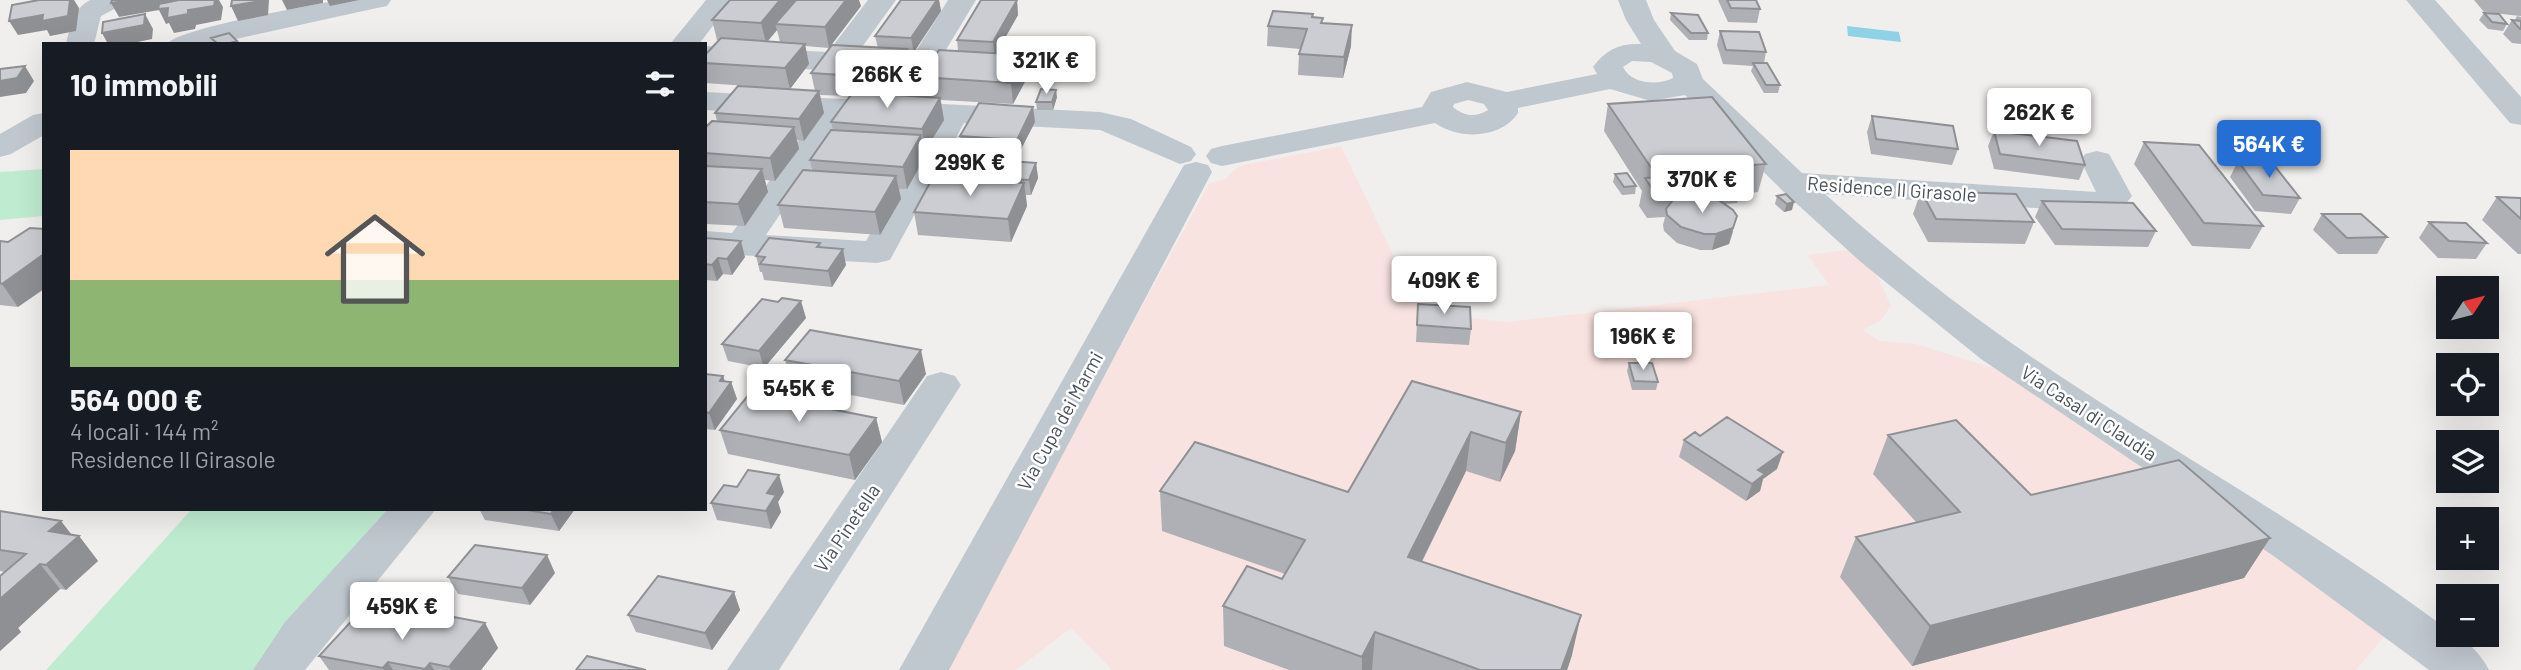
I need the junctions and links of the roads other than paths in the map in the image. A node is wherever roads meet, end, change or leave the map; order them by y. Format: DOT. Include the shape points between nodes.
graph roads {
  1 [pos="110,0"];
  2 [pos="377,0"];
  3 [pos="726,0"];
  4 [pos="882,0"];
  5 [pos="961,0"];
  6 [pos="2420,0"];
  7 [pos="1636,10"];
  8 [pos="80,42"];
  9 [pos="188,42"];
  10 [pos="686,42"];
  11 [pos="707,55"];
  12 [pos="1664,57"];
  13 [pos="829,61"];
  14 [pos="922,66"];
  15 [pos="1615,68"];
  16 [pos="1030,71"];
  17 [pos="1688,82"];
  18 [pos="1651,91"];
  19 [pos="707,102"];
  20 [pos="789,106"];
  21 [pos="836,108"];
  22 [pos="895,111"];
  23 [pos="954,113"];
  24 [pos="2521,116"];
  25 [pos="42,123"];
  26 [pos="1735,129"];
  27 [pos="0,147"];
  28 [pos="1199,161"];
  29 [pos="2097,161"];
  30 [pos="1794,182"];
  31 [pos="707,242"];
  32 [pos="743,244"];
  33 [pos="941,385"];
  34 [pos="412,511"];
  35 [pos="278,670"];
  36 [pos="752,670"];
  37 [pos="924,670"];
  38 [pos="2464,670"];
  1 -- 8 [label="street" via="88,12"];
  2 -- 9 [label="street"];
  3 -- 10 [label="street" via="713,7"];
  4 -- 13 [label="street"];
  5 -- 14 [label="street"];
  6 -- 24 [label="street"];
  7 -- 12 [label="street, Via Casal di Claudia"];
  7 -- 15 [label="street, Via Casal di Claudia" via="1632,39"];
  11 -- 13 [label="street"];
  12 -- 15 [label="street" via="1639,53"];
  12 -- 17 [label="street, Via Casal di Claudia" via="1687,71"];
  13 -- 14 [label="street"];
  13 -- 20 [label="street"];
  14 -- 16 [label="street"];
  14 -- 22 [label="street"];
  15 -- 18 [label="street, Via Casal di Claudia" via="1629,87"];
  15 -- 28 [label="street" via="1500,103 1499,117 1485,124 1454,121 1440,113"];
  17 -- 18 [label="street, Via Casal di Claudia" via="1674,90"];
  17 -- 26 [label="street, Via Casal di Claudia"];
  18 -- 26 [label="street, Via Casal di Claudia"];
  19 -- 20 [label="street"];
  20 -- 21 [label="street"];
  21 -- 22 [label="street"];
  21 -- 32 [label="street"];
  22 -- 23 [label="street"];
  23 -- 28 [label="street" via="1100,121"];
  23 -- 32 [label="street" via="877,252"];
  25 -- 27 [label="street"];
  26 -- 30 [label="street, Via Casal di Claudia"];
  28 -- 37 [label="street, Via Cupa dei Marmi"];
  29 -- 30 [label="street, Residence Il Girasole" via="2115,195 2109,203"];
  30 -- 38 [label="street, Via Casal di Claudia" via="1882,261 1983,341 2309,557"];
  31 -- 32 [label="street"];
  33 -- 36 [label="street, Via Pinetella"];
  34 -- 35 [label="street" via="297,642"];
}
